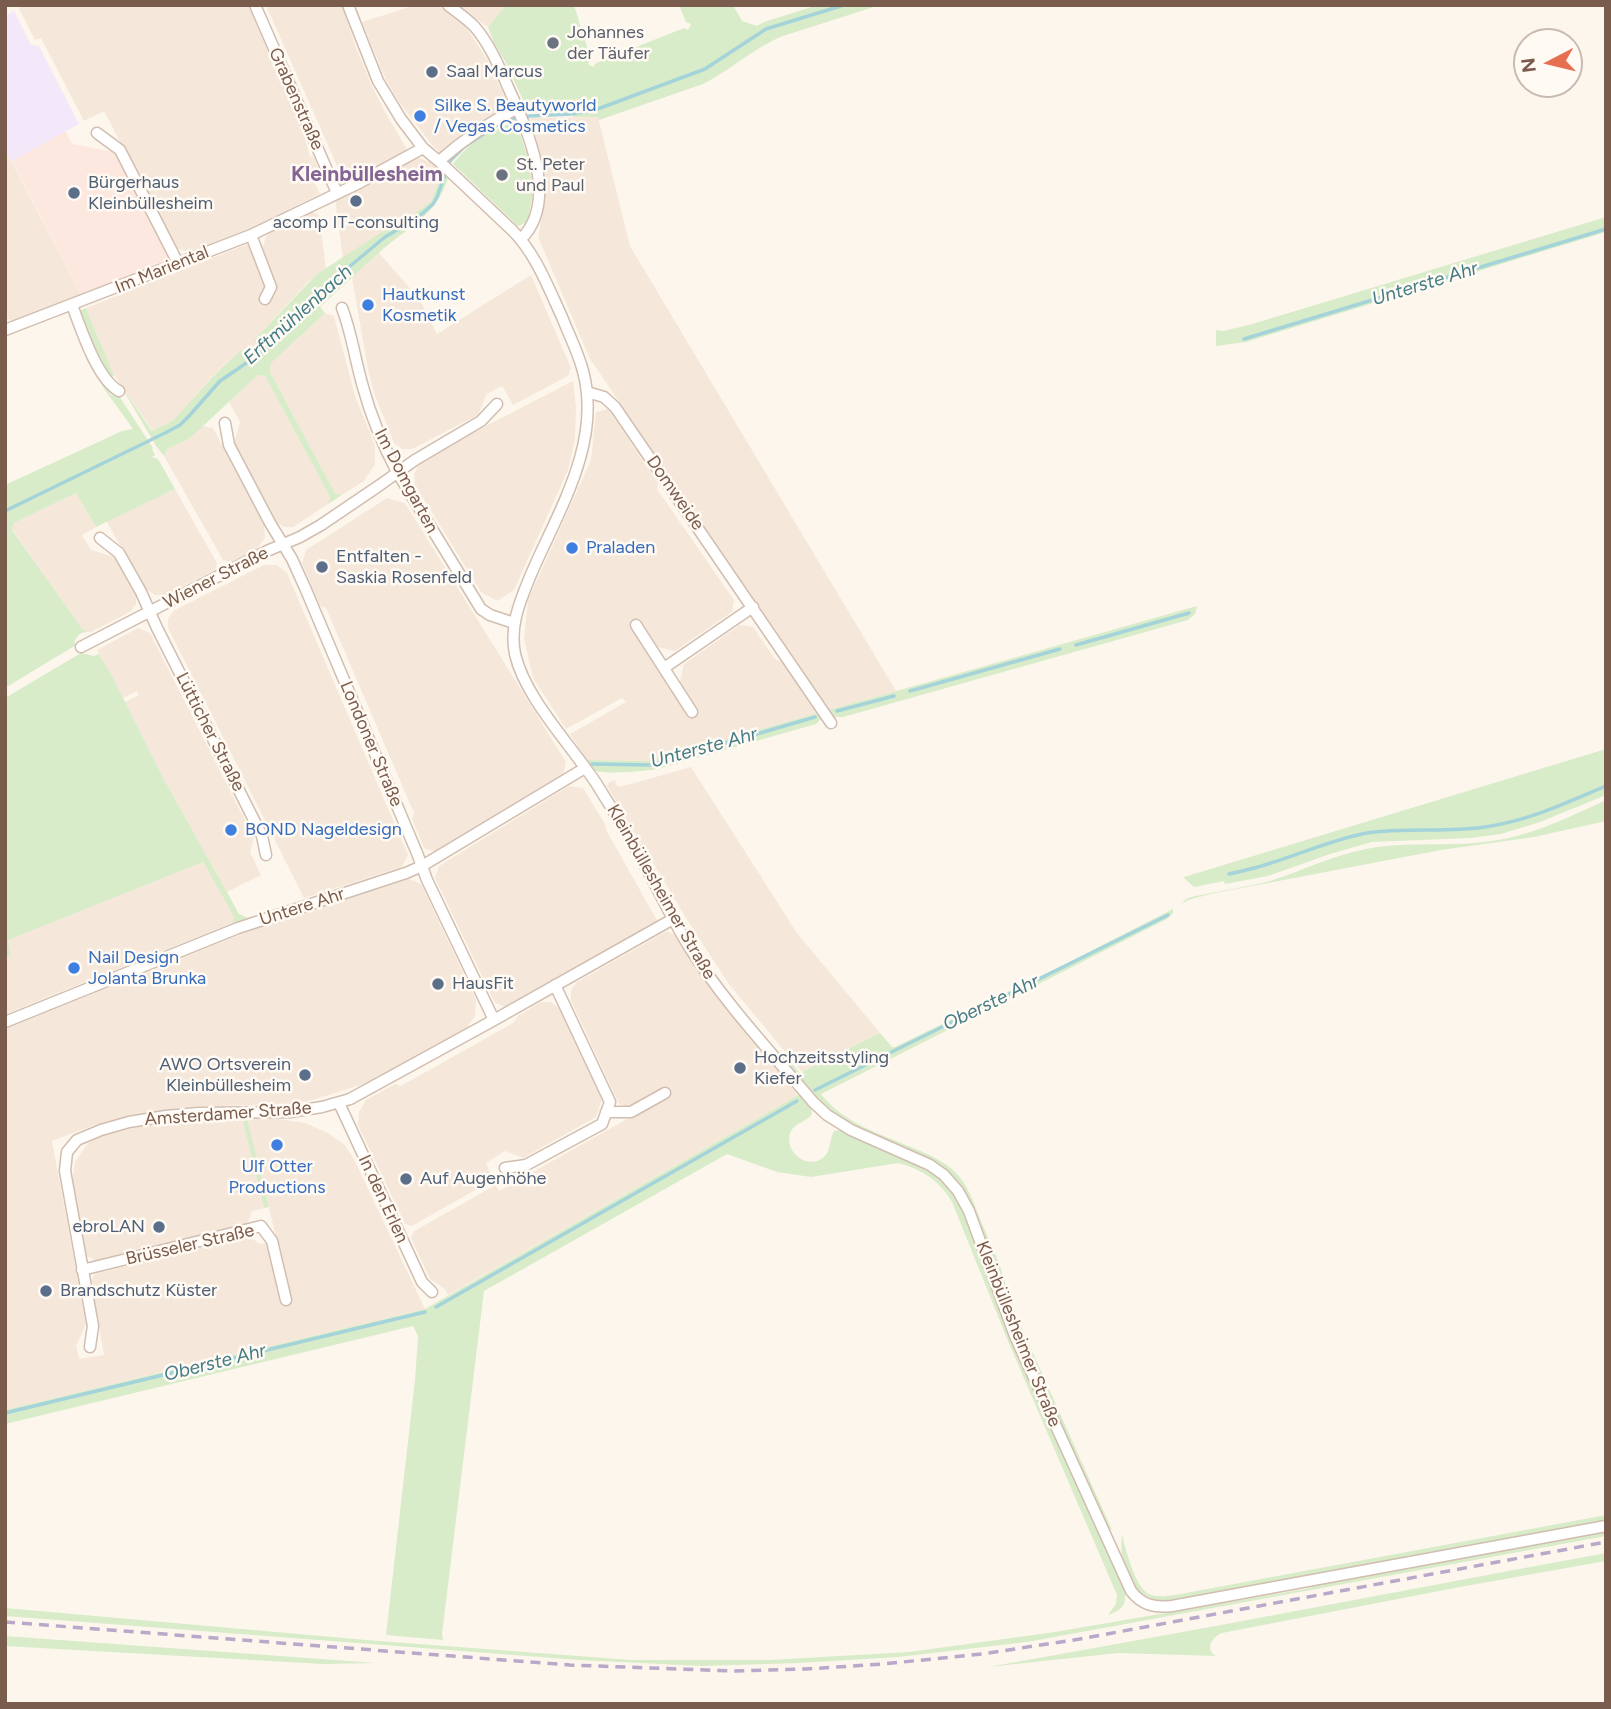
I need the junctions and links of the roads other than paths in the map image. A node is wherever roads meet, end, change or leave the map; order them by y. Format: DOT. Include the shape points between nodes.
graph roads {
  1 [pos="255,5"];
  2 [pos="348,5"];
  3 [pos="448,5"];
  4 [pos="521,114"];
  5 [pos="97,133"];
  6 [pos="423,148"];
  7 [pos="445,166"];
  8 [pos="337,193"];
  9 [pos="251,235"];
  10 [pos="521,239"];
  11 [pos="178,263"];
  12 [pos="265,299"];
  13 [pos="72,305"];
  14 [pos="342,308"];
  15 [pos="5,330"];
  16 [pos="119,391"];
  17 [pos="587,393"];
  18 [pos="498,404"];
  19 [pos="225,423"];
  20 [pos="397,472"];
  21 [pos="100,538"];
  22 [pos="283,545"];
  23 [pos="753,607"];
  24 [pos="149,612"];
  25 [pos="514,622"];
  26 [pos="636,625"];
  27 [pos="81,647"];
  28 [pos="664,668"];
  29 [pos="692,712"];
  30 [pos="831,723"];
  31 [pos="585,768"];
  32 [pos="266,855"];
  33 [pos="422,866"];
  34 [pos="673,919"];
  35 [pos="555,985"];
  36 [pos="494,1020"];
  37 [pos="5,1022"];
  38 [pos="665,1093"];
  39 [pos="339,1103"];
  40 [pos="606,1112"];
  41 [pos="505,1168"];
  42 [pos="82,1270"];
  43 [pos="432,1292"];
  44 [pos="286,1300"];
  45 [pos="90,1347"];
  46 [pos="1606,1526"];
  1 -- 8 [label="street, Grabenstraße"];
  2 -- 6 [label="street, Kleinbüllesheimer Straße" via="389,101"];
  3 -- 4 [label="street" via="484,39"];
  4 -- 7 [label="street" via="488,124"];
  4 -- 10 [label="street" via="536,162 540,194 534,223"];
  5 -- 11 [label="street" via="120,150"];
  6 -- 7 [label="street, Kleinbüllesheimer Straße"];
  6 -- 8 [label="street, Im Mariental"];
  7 -- 10 [label="street, Kleinbüllesheimer Straße"];
  8 -- 9 [label="street, Im Mariental"];
  9 -- 11 [label="street, Im Mariental"];
  9 -- 12 [label="street" via="271,287"];
  10 -- 17 [label="street, Kleinbüllesheimer Straße" via="574,346"];
  11 -- 13 [label="street, Im Mariental"];
  13 -- 15 [label="street, Im Mariental"];
  13 -- 16 [label="street" via="100,372"];
  14 -- 20 [label="street, Im Domgarten" via="368,404"];
  17 -- 23 [label="street, Domweide" via="604,397 615,407"];
  17 -- 25 [label="street, Kleinbüllesheimer Straße" via="578,465"];
  18 -- 20 [label="street, Wiener Straße" via="481,421"];
  19 -- 22 [label="street, Wiener Straße" via="229,445"];
  20 -- 22 [label="street, Wiener Straße" via="321,525"];
  20 -- 25 [label="street, Im Domgarten" via="481,609"];
  21 -- 24 [label="street, Wiener Straße" via="119,553"];
  22 -- 24 [label="street, Wiener Straße"];
  22 -- 33 [label="street, Londoner Straße"];
  23 -- 28 [label="street"];
  23 -- 30 [label="street, Domweide"];
  24 -- 27 [label="street, Wiener Straße"];
  24 -- 32 [label="street, Lütticher Straße" via="261,836"];
  25 -- 31 [label="street, Kleinbüllesheimer Straße" via="514,649 523,678"];
  26 -- 28 [label="street"];
  28 -- 29 [label="street"];
  31 -- 33 [label="street, Untere Ahr"];
  31 -- 34 [label="street, Kleinbüllesheimer Straße"];
  33 -- 36 [label="street, Londoner Straße"];
  33 -- 37 [label="street, Untere Ahr" via="238,928"];
  34 -- 35 [label="street, Amsterdamer Straße"];
  34 -- 46 [label="street, Kleinbüllesheimer Straße" via="716,986 820,1109 851,1130 930,1165 958,1191 1015,1335 1103,1533 1131,1591 1142,1602 1172,1606"];
  35 -- 36 [label="street, Amsterdamer Straße"];
  35 -- 40 [label="street" via="610,1102"];
  36 -- 39 [label="street, Amsterdamer Straße"];
  38 -- 40 [label="street" via="631,1112"];
  39 -- 42 [label="street, Amsterdamer Straße" via="290,1112 166,1116 129,1122 77,1140 67,1152 65,1171"];
  39 -- 43 [label="street, In den Erlen" via="422,1282"];
  40 -- 41 [label="street" via="602,1124 526,1165"];
  42 -- 44 [label="street, Brüsseler Straße" via="261,1226 272,1241"];
  42 -- 45 [label="street, Amsterdamer Straße" via="93,1326"];
}
